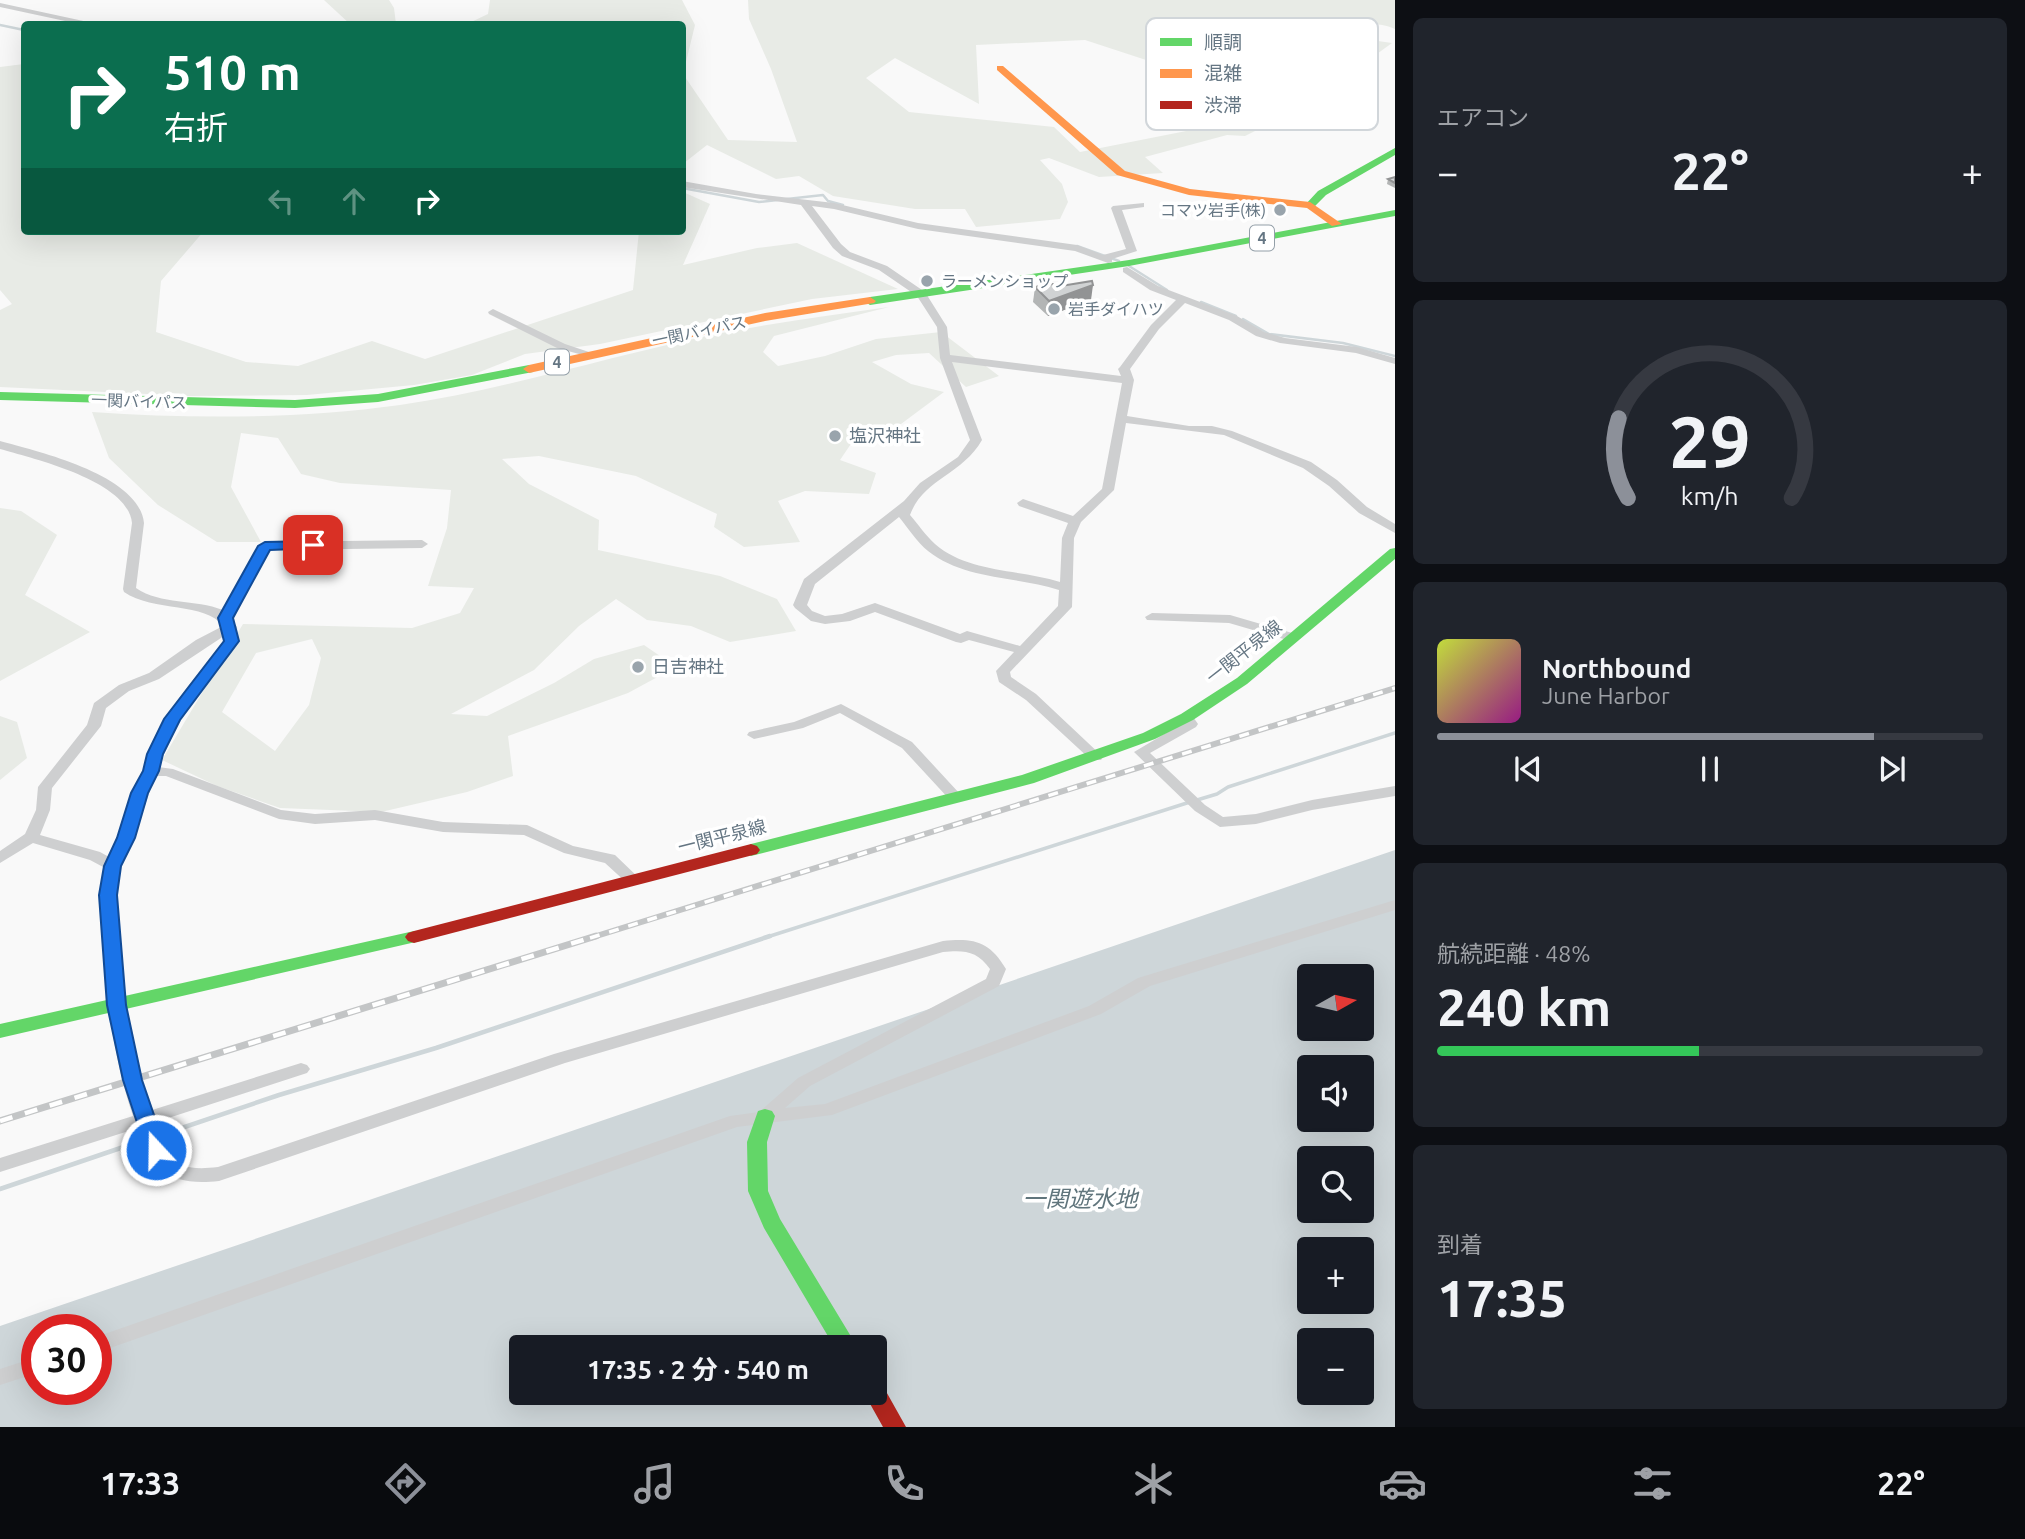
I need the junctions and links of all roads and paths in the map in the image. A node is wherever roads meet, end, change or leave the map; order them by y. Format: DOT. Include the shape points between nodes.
graph roads {
  1 [pos="0,5"];
  2 [pos="74,21"];
  3 [pos="1000,68"];
  4 [pos="1395,151"];
  5 [pos="686,185"];
  6 [pos="803,201"];
  7 [pos="1141,205"];
  8 [pos="1310,205"];
  9 [pos="1395,213"];
  10 [pos="1336,224"];
  11 [pos="1107,261"];
  12 [pos="1128,267"];
  13 [pos="921,294"];
  14 [pos="1182,300"];
  15 [pos="493,312"];
  16 [pos="590,354"];
  17 [pos="945,358"];
  18 [pos="1395,361"];
  19 [pos="1128,380"];
  20 [pos="0,396"];
  21 [pos="1121,419"];
  22 [pos="0,445"];
  23 [pos="1023,503"];
  24 [pos="908,504"];
  25 [pos="1075,521"];
  26 [pos="1395,529"];
  27 [pos="422,544"];
  28 [pos="1395,552"];
  29 [pos="1066,588"];
  30 [pos="1152,617"];
  31 [pos="228,622"];
  32 [pos="1294,638"];
  33 [pos="1021,650"];
  34 [pos="1186,717"];
  35 [pos="754,735"];
  36 [pos="1096,757"];
  37 [pos="151,771"];
  38 [pos="1395,791"];
  39 [pos="955,797"];
  40 [pos="31,837"];
  41 [pos="0,858"];
  42 [pos="113,866"];
  43 [pos="633,880"];
  44 [pos="1391,905"];
  45 [pos="116,1005"];
  46 [pos="0,1031"];
  47 [pos="301,1069"];
  48 [pos="765,1116"];
  49 [pos="146,1125"];
  50 [pos="0,1165"];
  51 [pos="839,1335"];
  52 [pos="112,1339"];
  53 [pos="21,1370"];
  54 [pos="0,1377"];
  55 [pos="882,1405"];
  56 [pos="895,1427"];
  1 -- 2 [label="street"];
  3 -- 8 [label="main road" via="1121,173 1189,192"];
  4 -- 8 [label="main road" via="1322,193"];
  5 -- 6 [label="street"];
  6 -- 11 [label="street" via="918,226 1077,248"];
  6 -- 13 [label="street" via="846,254 883,268"];
  7 -- 11 [label="street" via="1116,208 1132,251"];
  8 -- 10 [label="main road"];
  9 -- 10 [label="main road, 一関バイパス / 4"];
  10 -- 12 [label="main road, 一関バイパス / 4"];
  11 -- 12 [label="main road, 一関バイパス / 4"];
  11 -- 13 [label="main road, 一関バイパス / 4"];
  12 -- 14 [label="street" via="1154,288"];
  13 -- 16 [label="main road, 一関バイパス / 4" via="765,317"];
  13 -- 17 [label="street" via="942,327"];
  14 -- 18 [label="street" via="1284,341 1357,350"];
  14 -- 19 [label="street" via="1136,350 1124,369"];
  15 -- 16 [label="street"];
  16 -- 20 [label="main road, 一関バイパス / 4" via="425,391 295,404"];
  17 -- 19 [label="street"];
  17 -- 24 [label="street" via="976,440 957,464 916,490"];
  19 -- 21 [label="street"];
  21 -- 25 [label="street" via="1108,490"];
  21 -- 26 [label="street" via="1228,433 1318,472 1363,510"];
  22 -- 31 [label="street" via="62,464 131,500 137,527 129,590 135,596 213,611"];
  23 -- 25 [label="street"];
  24 -- 29 [label="street" via="904,515 933,549 961,563"];
  24 -- 33 [label="street" via="809,582 800,605 807,614 837,621 874,607 961,639 967,635"];
  25 -- 29 [label="street" via="1068,538"];
  27 -- 31 [label="street" via="265,546"];
  28 -- 32 [label="main road, 一関平泉線"];
  29 -- 33 [label="street" via="1065,607 1058,618"];
  30 -- 32 [label="street" via="1230,620"];
  31 -- 37 [label="street" via="231,641 172,719"];
  31 -- 40 [label="street" via="154,676 124,688 99,706 94,726 46,787 43,810"];
  32 -- 34 [label="main road, 一関平泉線"];
  33 -- 36 [label="street" via="1003,671 1004,679 1031,696"];
  34 -- 36 [label="main road, 一関平泉線"];
  34 -- 38 [label="street" via="1191,724 1185,730 1141,752 1220,822"];
  35 -- 39 [label="street" via="841,708 907,745"];
  36 -- 39 [label="main road, 一関平泉線"];
  37 -- 42 [label="street"];
  37 -- 43 [label="street" via="168,772 279,814 315,819 375,815 452,828 527,830 569,849 610,859"];
  39 -- 43 [label="main road, 一関平泉線"];
  40 -- 41 [label="street"];
  40 -- 42 [label="street"];
  42 -- 45 [label="street" via="108,895"];
  43 -- 45 [label="main road, 一関平泉線" via="364,950"];
  44 -- 48 [label="street" via="1144,982 1095,1010 825,1110"];
  45 -- 46 [label="main road, 一関平泉線"];
  45 -- 49 [label="street"];
  47 -- 49 [label="street"];
  48 -- 49 [label="street" via="804,1082 993,982 998,969 986,951 967,944 943,947 587,1050 219,1174 195,1177 178,1173 165,1164"];
  48 -- 51 [label="main road" via="757,1142 758,1191 771,1222"];
  48 -- 52 [label="street" via="736,1121"];
  49 -- 50 [label="street"];
  53 -- 54 [label="street"];
  55 -- 56 [label="main road"];
}
